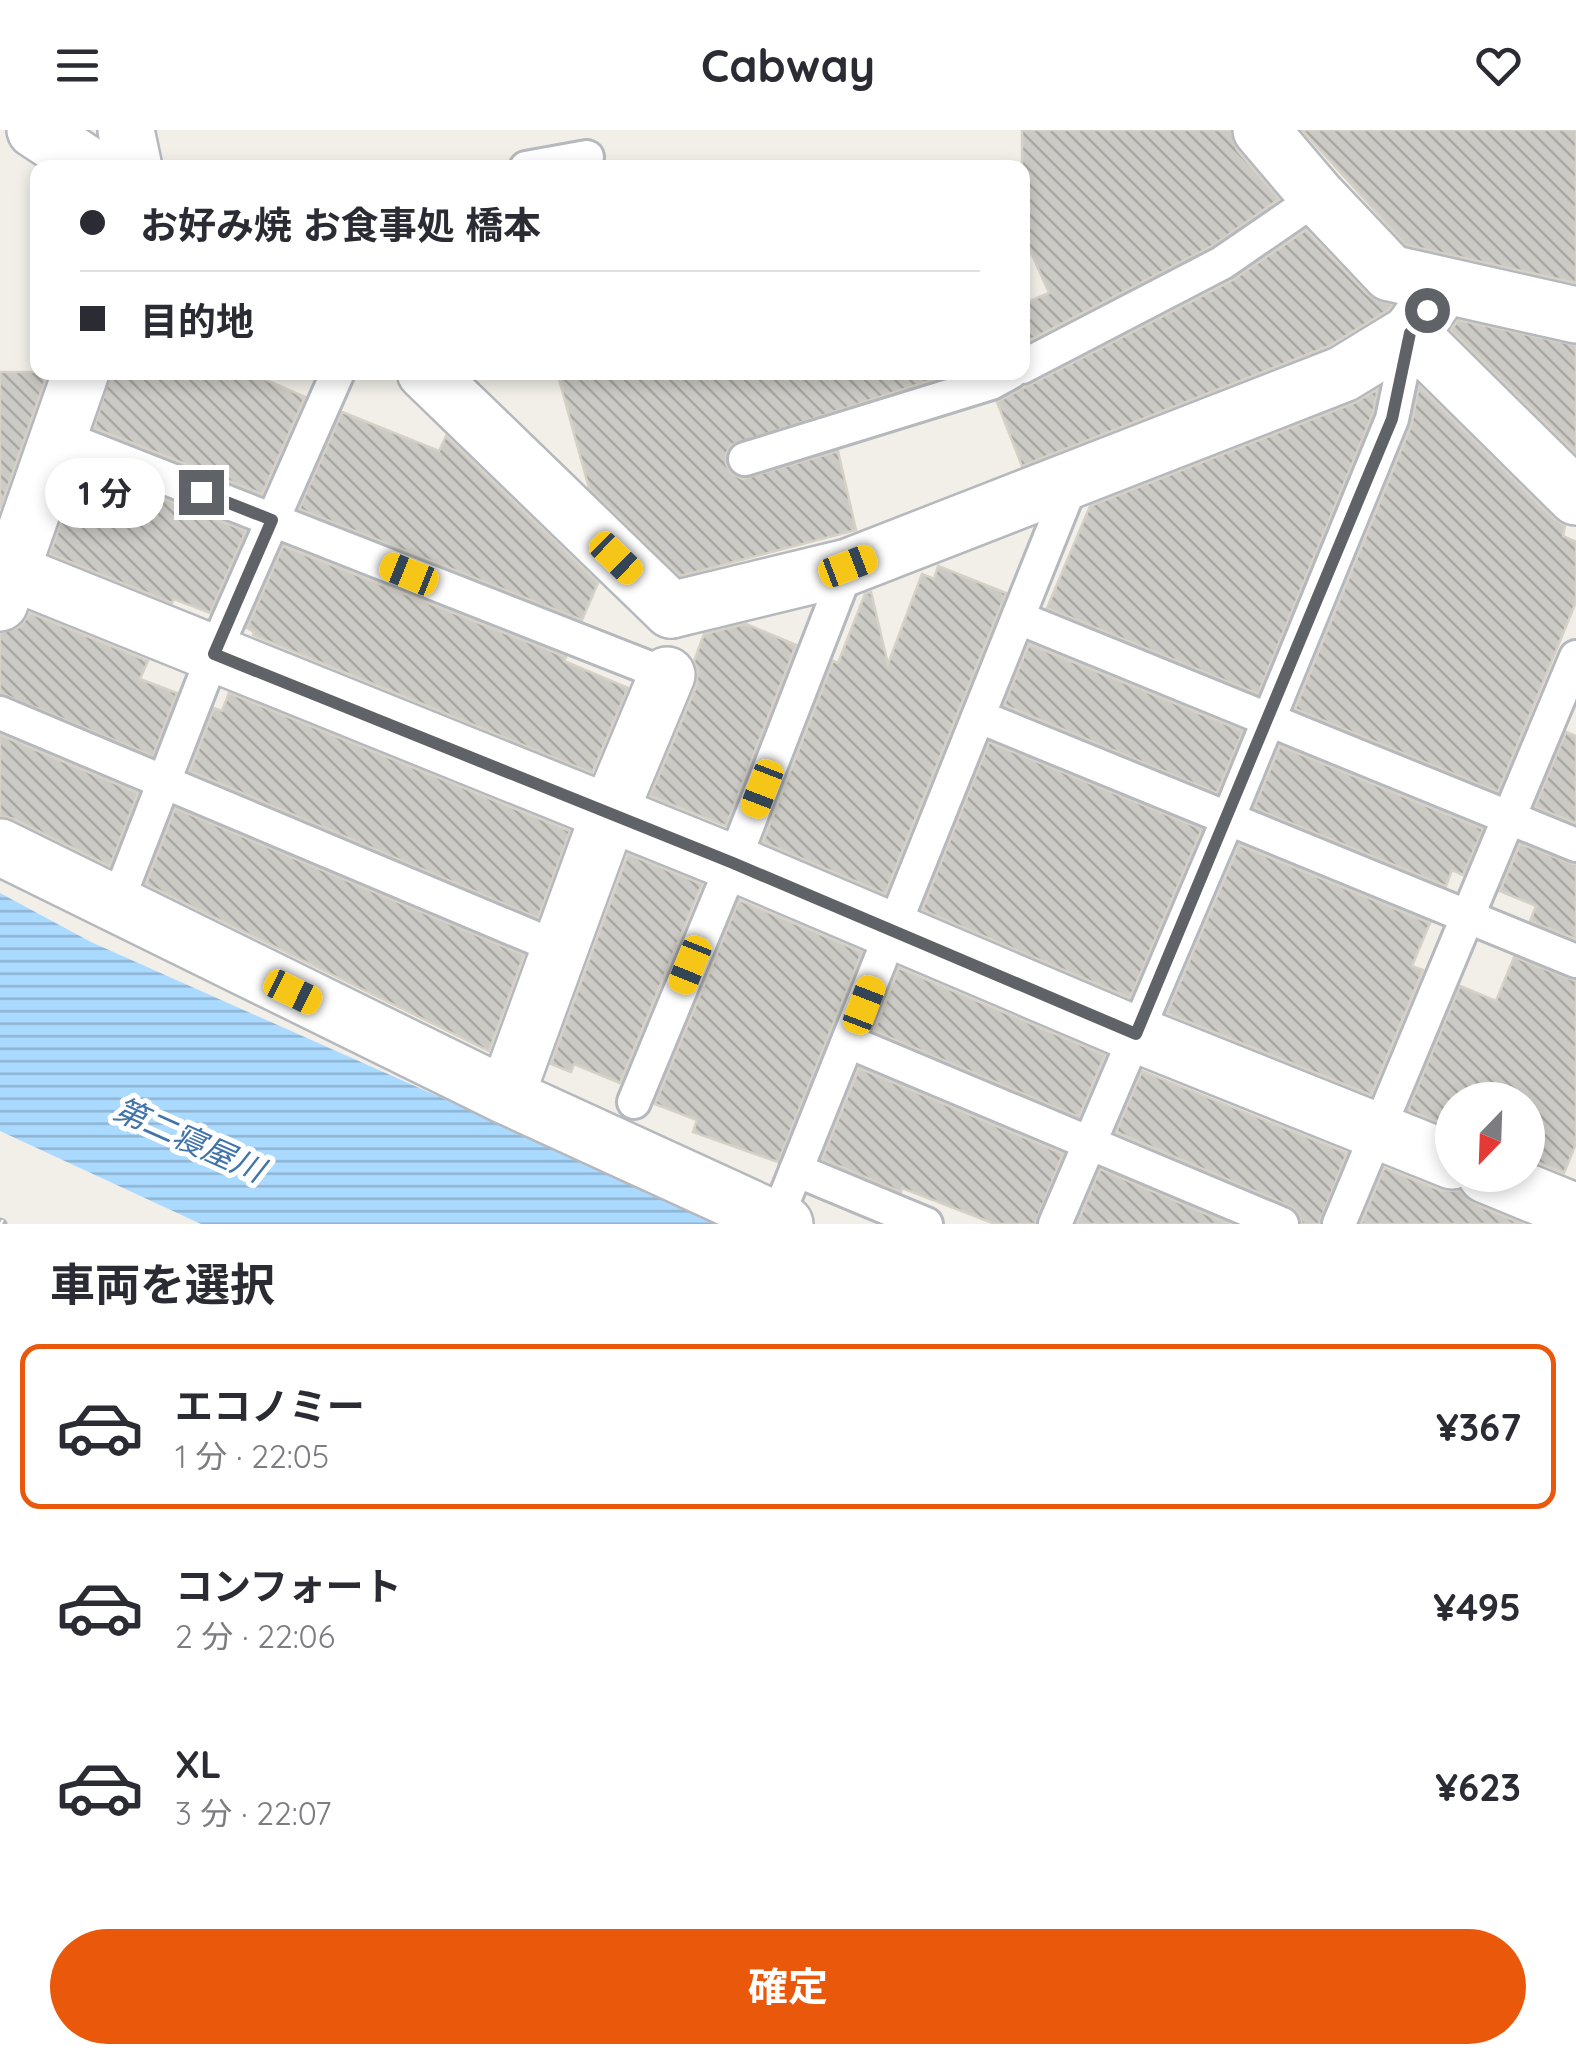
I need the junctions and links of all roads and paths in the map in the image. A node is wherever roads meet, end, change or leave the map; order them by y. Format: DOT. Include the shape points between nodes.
graph roads {
  1 [pos="35,130"];
  2 [pos="126,130"];
  3 [pos="1261,130"];
  4 [pos="588,158"];
  5 [pos="80,160"];
  6 [pos="132,160"];
  7 [pos="576,160"];
  8 [pos="1318,197"];
  9 [pos="1443,288"];
  10 [pos="1576,315"];
  11 [pos="1410,333"];
  12 [pos="1030,363"];
  13 [pos="78,380"];
  14 [pos="334,380"];
  15 [pos="433,380"];
  16 [pos="950,384"];
  17 [pos="60,436"];
  18 [pos="745,459"];
  19 [pos="1073,480"];
  20 [pos="1576,497"];
  21 [pos="272,520"];
  22 [pos="848,566"];
  23 [pos="3,595"];
  24 [pos="671,610"];
  25 [pos="1019,618"];
  26 [pos="214,654"];
  27 [pos="1576,657"];
  28 [pos="657,672"];
  29 [pos="0,713"];
  30 [pos="980,717"];
  31 [pos="1268,720"];
  32 [pos="165,782"];
  33 [pos="610,814"];
  34 [pos="1228,818"];
  35 [pos="1509,818"];
  36 [pos="1576,846"];
  37 [pos="0,848"];
  38 [pos="733,863"];
  39 [pos="116,904"];
  40 [pos="1468,916"];
  41 [pos="893,931"];
  42 [pos="560,949"];
  43 [pos="1576,961"];
  44 [pos="1136,1034"];
  45 [pos="849,1042"];
  46 [pos="506,1096"];
  47 [pos="634,1102"];
  48 [pos="1378,1130"];
  49 [pos="1088,1143"];
  50 [pos="1435,1154"];
  51 [pos="796,1170"];
  52 [pos="1527,1192"];
  53 [pos="1576,1212"];
  54 [pos="780,1222"];
  55 [pos="926,1224"];
  56 [pos="1055,1224"];
  57 [pos="1282,1224"];
  58 [pos="1339,1224"];
  1 -- 5 [label="street"];
  2 -- 6 [label="street"];
  3 -- 8 [label="street"];
  4 -- 7 [label="lane"];
  8 -- 9 [label="street" via="1390,273"];
  8 -- 12 [label="lane" via="1222,264"];
  9 -- 10 [label="street"];
  9 -- 11 [label="street"];
  11 -- 19 [label="street" via="1343,374"];
  11 -- 20 [label="street"];
  11 -- 31 [label="lane" via="1392,419"];
  13 -- 17 [label="street"];
  14 -- 21 [label="lane"];
  15 -- 24 [label="street"];
  16 -- 18 [label="lane"];
  17 -- 21 [label="lane"];
  17 -- 23 [label="street"];
  19 -- 22 [label="street"];
  19 -- 25 [label="lane"];
  21 -- 26 [label="lane"];
  21 -- 28 [label="lane"];
  22 -- 24 [label="street"];
  22 -- 38 [label="lane"];
  23 -- 26 [label="street"];
  24 -- 28 [label="street"];
  25 -- 30 [label="lane"];
  25 -- 31 [label="lane"];
  26 -- 32 [label="lane"];
  26 -- 33 [label="street"];
  27 -- 35 [label="lane"];
  28 -- 33 [label="street"];
  29 -- 32 [label="lane"];
  30 -- 34 [label="lane"];
  30 -- 41 [label="lane"];
  31 -- 34 [label="lane"];
  31 -- 35 [label="lane"];
  32 -- 39 [label="lane"];
  32 -- 42 [label="lane"];
  33 -- 38 [label="street"];
  33 -- 42 [label="street"];
  34 -- 40 [label="lane"];
  34 -- 44 [label="lane"];
  35 -- 36 [label="lane"];
  35 -- 40 [label="lane"];
  37 -- 39 [label="street"];
  38 -- 41 [label="street"];
  38 -- 47 [label="lane"];
  39 -- 46 [label="street"];
  40 -- 43 [label="lane"];
  40 -- 48 [label="lane"];
  41 -- 44 [label="street"];
  41 -- 45 [label="lane"];
  42 -- 46 [label="street"];
  44 -- 48 [label="street"];
  44 -- 49 [label="lane"];
  45 -- 49 [label="lane"];
  45 -- 51 [label="lane"];
  46 -- 54 [label="street"];
  48 -- 50 [label="street"];
  48 -- 58 [label="lane"];
  49 -- 56 [label="lane"];
  49 -- 57 [label="lane"];
  51 -- 54 [label="lane"];
  51 -- 55 [label="lane"];
  52 -- 53 [label="street"];
}
